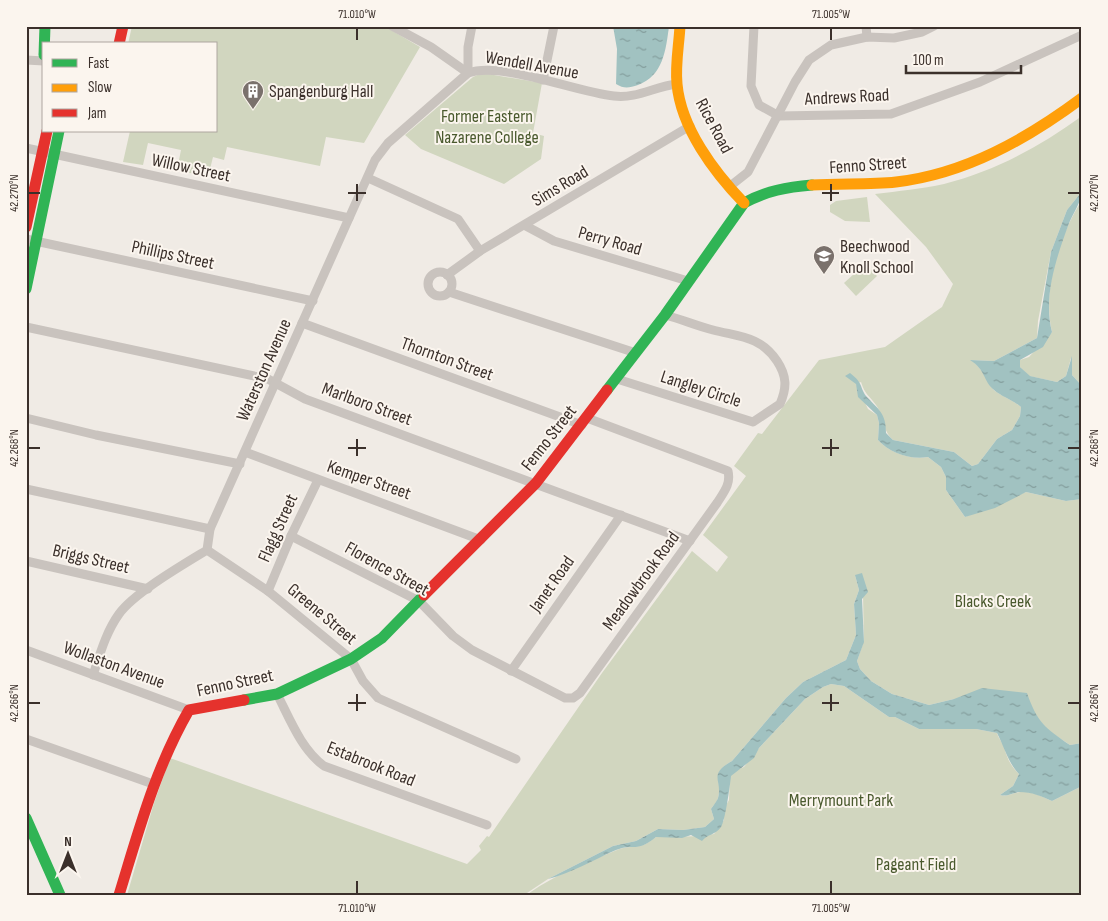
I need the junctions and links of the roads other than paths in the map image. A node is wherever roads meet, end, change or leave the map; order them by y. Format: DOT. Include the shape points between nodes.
graph roads {
  1 [pos="45,26"];
  2 [pos="123,26"];
  3 [pos="392,26"];
  4 [pos="472,26"];
  5 [pos="554,26"];
  6 [pos="680,26"];
  7 [pos="754,26"];
  8 [pos="866,26"];
  9 [pos="934,26"];
  10 [pos="1082,35"];
  11 [pos="867,37"];
  12 [pos="42,42"];
  13 [pos="119,42"];
  14 [pos="26,60"];
  15 [pos="42,61"];
  16 [pos="468,73"];
  17 [pos="543,80"];
  18 [pos="677,84"];
  19 [pos="1082,98"];
  20 [pos="779,116"];
  21 [pos="690,126"];
  22 [pos="47,132"];
  23 [pos="60,132"];
  24 [pos="26,148"];
  25 [pos="43,151"];
  26 [pos="55,154"];
  27 [pos="368,178"];
  28 [pos="729,187"];
  29 [pos="744,203"];
  30 [pos="349,218"];
  31 [pos="526,226"];
  32 [pos="26,227"];
  33 [pos="32,240"];
  34 [pos="480,251"];
  35 [pos="447,274"];
  36 [pos="688,281"];
  37 [pos="26,289"];
  38 [pos="449,292"];
  39 [pos="313,301"];
  40 [pos="665,315"];
  41 [pos="302,323"];
  42 [pos="26,327"];
  43 [pos="636,353"];
  44 [pos="617,379"];
  45 [pos="276,383"];
  46 [pos="26,418"];
  47 [pos="584,422"];
  48 [pos="245,452"];
  49 [pos="240,464"];
  50 [pos="728,471"];
  51 [pos="318,480"];
  52 [pos="536,483"];
  53 [pos="26,489"];
  54 [pos="621,515"];
  55 [pos="210,529"];
  56 [pos="291,536"];
  57 [pos="481,540"];
  58 [pos="690,541"];
  59 [pos="208,550"];
  60 [pos="26,561"];
  61 [pos="148,589"];
  62 [pos="268,590"];
  63 [pos="419,601"];
  64 [pos="26,650"];
  65 [pos="352,659"];
  66 [pos="510,671"];
  67 [pos="93,675"];
  68 [pos="277,694"];
  69 [pos="565,698"];
  70 [pos="190,710"];
  71 [pos="26,739"];
  72 [pos="516,759"];
  73 [pos="152,784"];
  74 [pos="26,818"];
  75 [pos="487,825"];
  76 [pos="60,895"];
  77 [pos="119,895"];
  1 -- 12 [label="street"];
  2 -- 13 [label="street"];
  3 -- 16 [label="street, Wendell Avenue"];
  4 -- 16 [label="street"];
  5 -- 17 [label="street"];
  6 -- 18 [label="street, Rice Road"];
  7 -- 20 [label="street" via="751,86 759,105"];
  8 -- 11 [label="street"];
  9 -- 11 [label="street" via="894,38"];
  10 -- 20 [label="street, Andrews Road" via="980,82 891,114"];
  11 -- 20 [label="street" via="831,45 809,60"];
  14 -- 15 [label="street"];
  16 -- 17 [label="street, Wendell Avenue" via="485,69"];
  16 -- 27 [label="street, Waterston Avenue" via="388,143 375,160"];
  17 -- 18 [label="street, Wendell Avenue" via="597,94 628,97"];
  18 -- 21 [label="street, Rice Road"];
  19 -- 29 [label="street, Fenno Street" via="1020,140 930,175 882,184 777,188"];
  20 -- 28 [label="street" via="748,172"];
  21 -- 28 [label="street, Rice Road"];
  21 -- 31 [label="street, Sims Road"];
  22 -- 25 [label="street"];
  23 -- 26 [label="street"];
  24 -- 25 [label="street, Willow Street"];
  25 -- 26 [label="street, Willow Street"];
  25 -- 32 [label="street"];
  26 -- 30 [label="street, Willow Street"];
  26 -- 33 [label="street"];
  27 -- 30 [label="street, Waterston Avenue"];
  27 -- 34 [label="street" via="458,220"];
  28 -- 29 [label="street, Rice Road"];
  29 -- 36 [label="street, Fenno Street"];
  30 -- 39 [label="street, Waterston Avenue"];
  31 -- 34 [label="street, Sims Road"];
  31 -- 36 [label="street, Perry Road" via="554,241"];
  33 -- 37 [label="street"];
  33 -- 39 [label="street, Phillips Street"];
  34 -- 35 [label="street, Sims Road"];
  35 -- 38 [label="street" via="452,284"];
  35 -- 38 [label="street, Sims Road" via="435,274 428,281 428,288 435,295"];
  36 -- 40 [label="street, Fenno Street"];
  38 -- 43 [label="street, Sims Road"];
  39 -- 41 [label="street, Waterston Avenue"];
  40 -- 43 [label="street, Fenno Street"];
  40 -- 44 [label="street, Langley Circle" via="761,343 784,371 785,384 780,404 753,422"];
  41 -- 45 [label="street, Waterston Avenue"];
  41 -- 47 [label="street, Thornton Street"];
  42 -- 45 [label="street, Marlboro Street"];
  43 -- 44 [label="street, Fenno Street"];
  44 -- 47 [label="street, Fenno Street"];
  45 -- 48 [label="street, Waterston Avenue"];
  45 -- 52 [label="street, Marlboro Street" via="305,400"];
  46 -- 49 [label="street"];
  47 -- 50 [label="street, Thornton Street"];
  47 -- 52 [label="street, Fenno Street"];
  48 -- 49 [label="street, Waterston Avenue"];
  48 -- 51 [label="street, Kemper Street"];
  49 -- 55 [label="street, Waterston Avenue"];
  50 -- 58 [label="street, Meadowbrook Road" via="728,486"];
  51 -- 56 [label="street, Flagg Street"];
  51 -- 57 [label="street, Kemper Street"];
  52 -- 54 [label="street, Marlboro Street"];
  52 -- 57 [label="street, Fenno Street"];
  53 -- 55 [label="street"];
  54 -- 58 [label="street, Marlboro Street"];
  54 -- 66 [label="street, Janet Road"];
  55 -- 59 [label="street, Waterston Avenue"];
  56 -- 62 [label="street, Flagg Street"];
  56 -- 63 [label="street, Florence Street"];
  57 -- 63 [label="street, Fenno Street"];
  58 -- 69 [label="street, Meadowbrook Road" via="580,693 574,698"];
  59 -- 61 [label="street"];
  59 -- 62 [label="street, Greene Street"];
  60 -- 61 [label="street, Briggs Street"];
  61 -- 67 [label="street" via="120,612 107,634"];
  62 -- 65 [label="street, Greene Street"];
  63 -- 65 [label="street, Fenno Street" via="382,638"];
  63 -- 66 [label="street, Florence Street" via="453,636"];
  64 -- 67 [label="street, Wollaston Avenue"];
  65 -- 68 [label="street, Fenno Street"];
  65 -- 72 [label="street, Greene Street" via="363,681 378,698"];
  66 -- 69 [label="street, Florence Street"];
  67 -- 70 [label="street, Wollaston Avenue"];
  68 -- 70 [label="street, Fenno Street"];
  68 -- 75 [label="street, Estabrook Road" via="304,745 324,766"];
  70 -- 73 [label="street, Fenno Street" via="169,745"];
  71 -- 73 [label="street"];
  73 -- 77 [label="street, Fenno Street"];
  74 -- 76 [label="street"];
}
